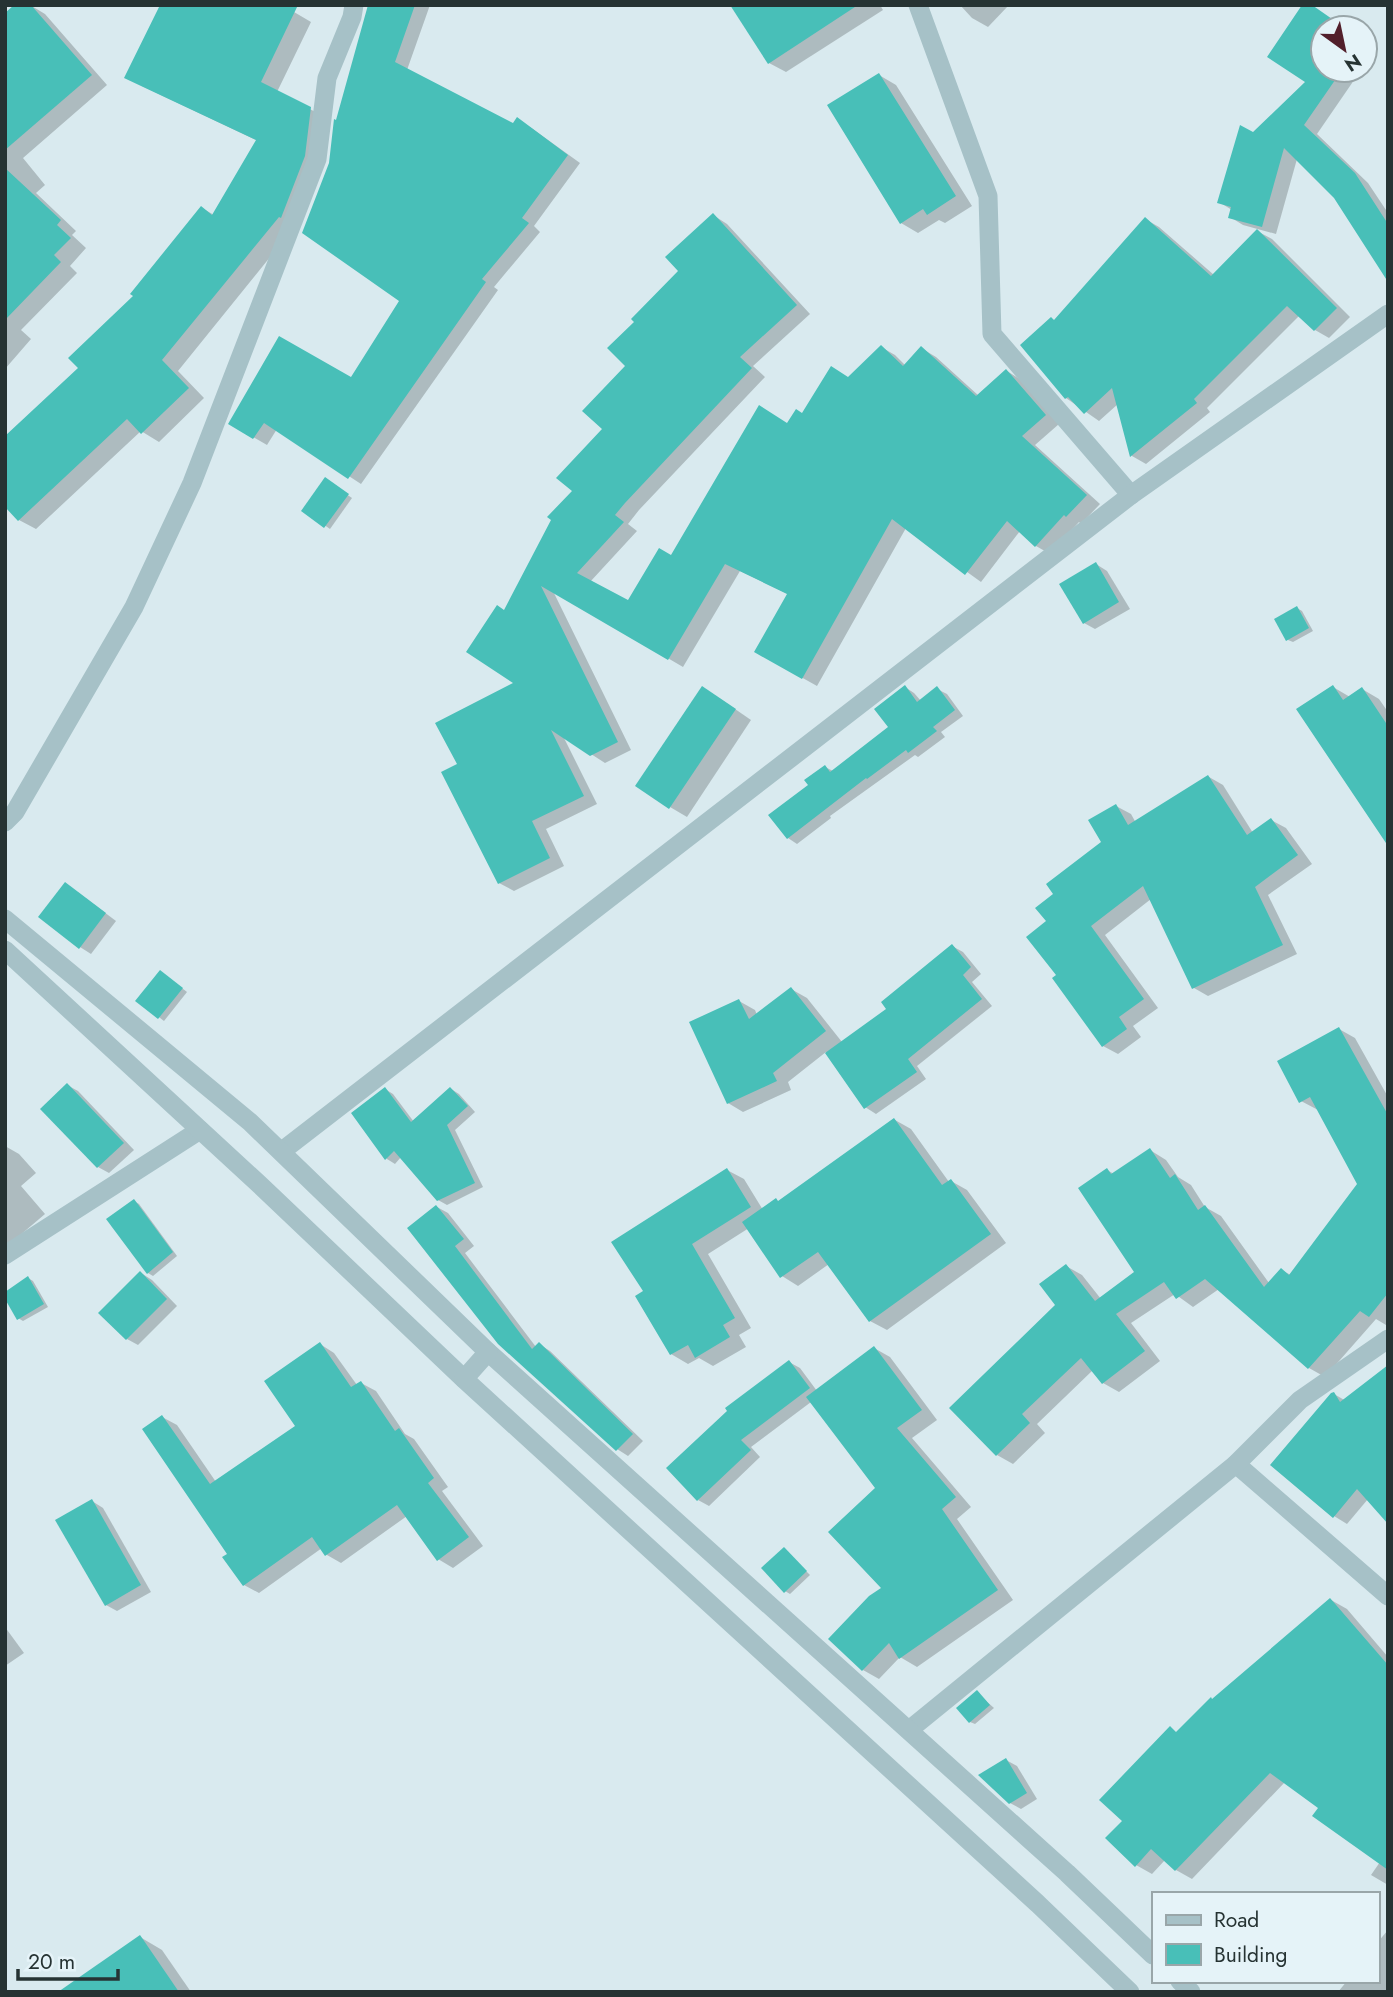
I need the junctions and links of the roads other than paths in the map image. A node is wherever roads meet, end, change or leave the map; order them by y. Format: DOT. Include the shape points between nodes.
graph roads {
  1 [pos="354,5"];
  2 [pos="918,5"];
  3 [pos="1388,314"];
  4 [pos="1131,495"];
  5 [pos="5,822"];
  6 [pos="5,919"];
  7 [pos="5,950"];
  8 [pos="200,1130"];
  9 [pos="282,1152"];
  10 [pos="5,1255"];
  11 [pos="1388,1339"];
  12 [pos="488,1352"];
  13 [pos="464,1380"];
  14 [pos="1236,1464"];
  15 [pos="1388,1596"];
  16 [pos="909,1730"];
  17 [pos="1152,1954"];
  18 [pos="1130,1992"];
  1 -- 5 [label="street" via="327,78 317,159 192,483 134,607"];
  2 -- 4 [label="street" via="988,196 992,334"];
  3 -- 4 [label="street"];
  4 -- 9 [label="street"];
  6 -- 9 [label="street"];
  7 -- 8 [label="street"];
  8 -- 10 [label="street"];
  8 -- 13 [label="street"];
  9 -- 12 [label="street"];
  11 -- 14 [label="street" via="1300,1400"];
  12 -- 13 [label="street"];
  12 -- 16 [label="street"];
  13 -- 18 [label="street"];
  14 -- 15 [label="street"];
  14 -- 16 [label="street"];
  16 -- 17 [label="street"];
}
